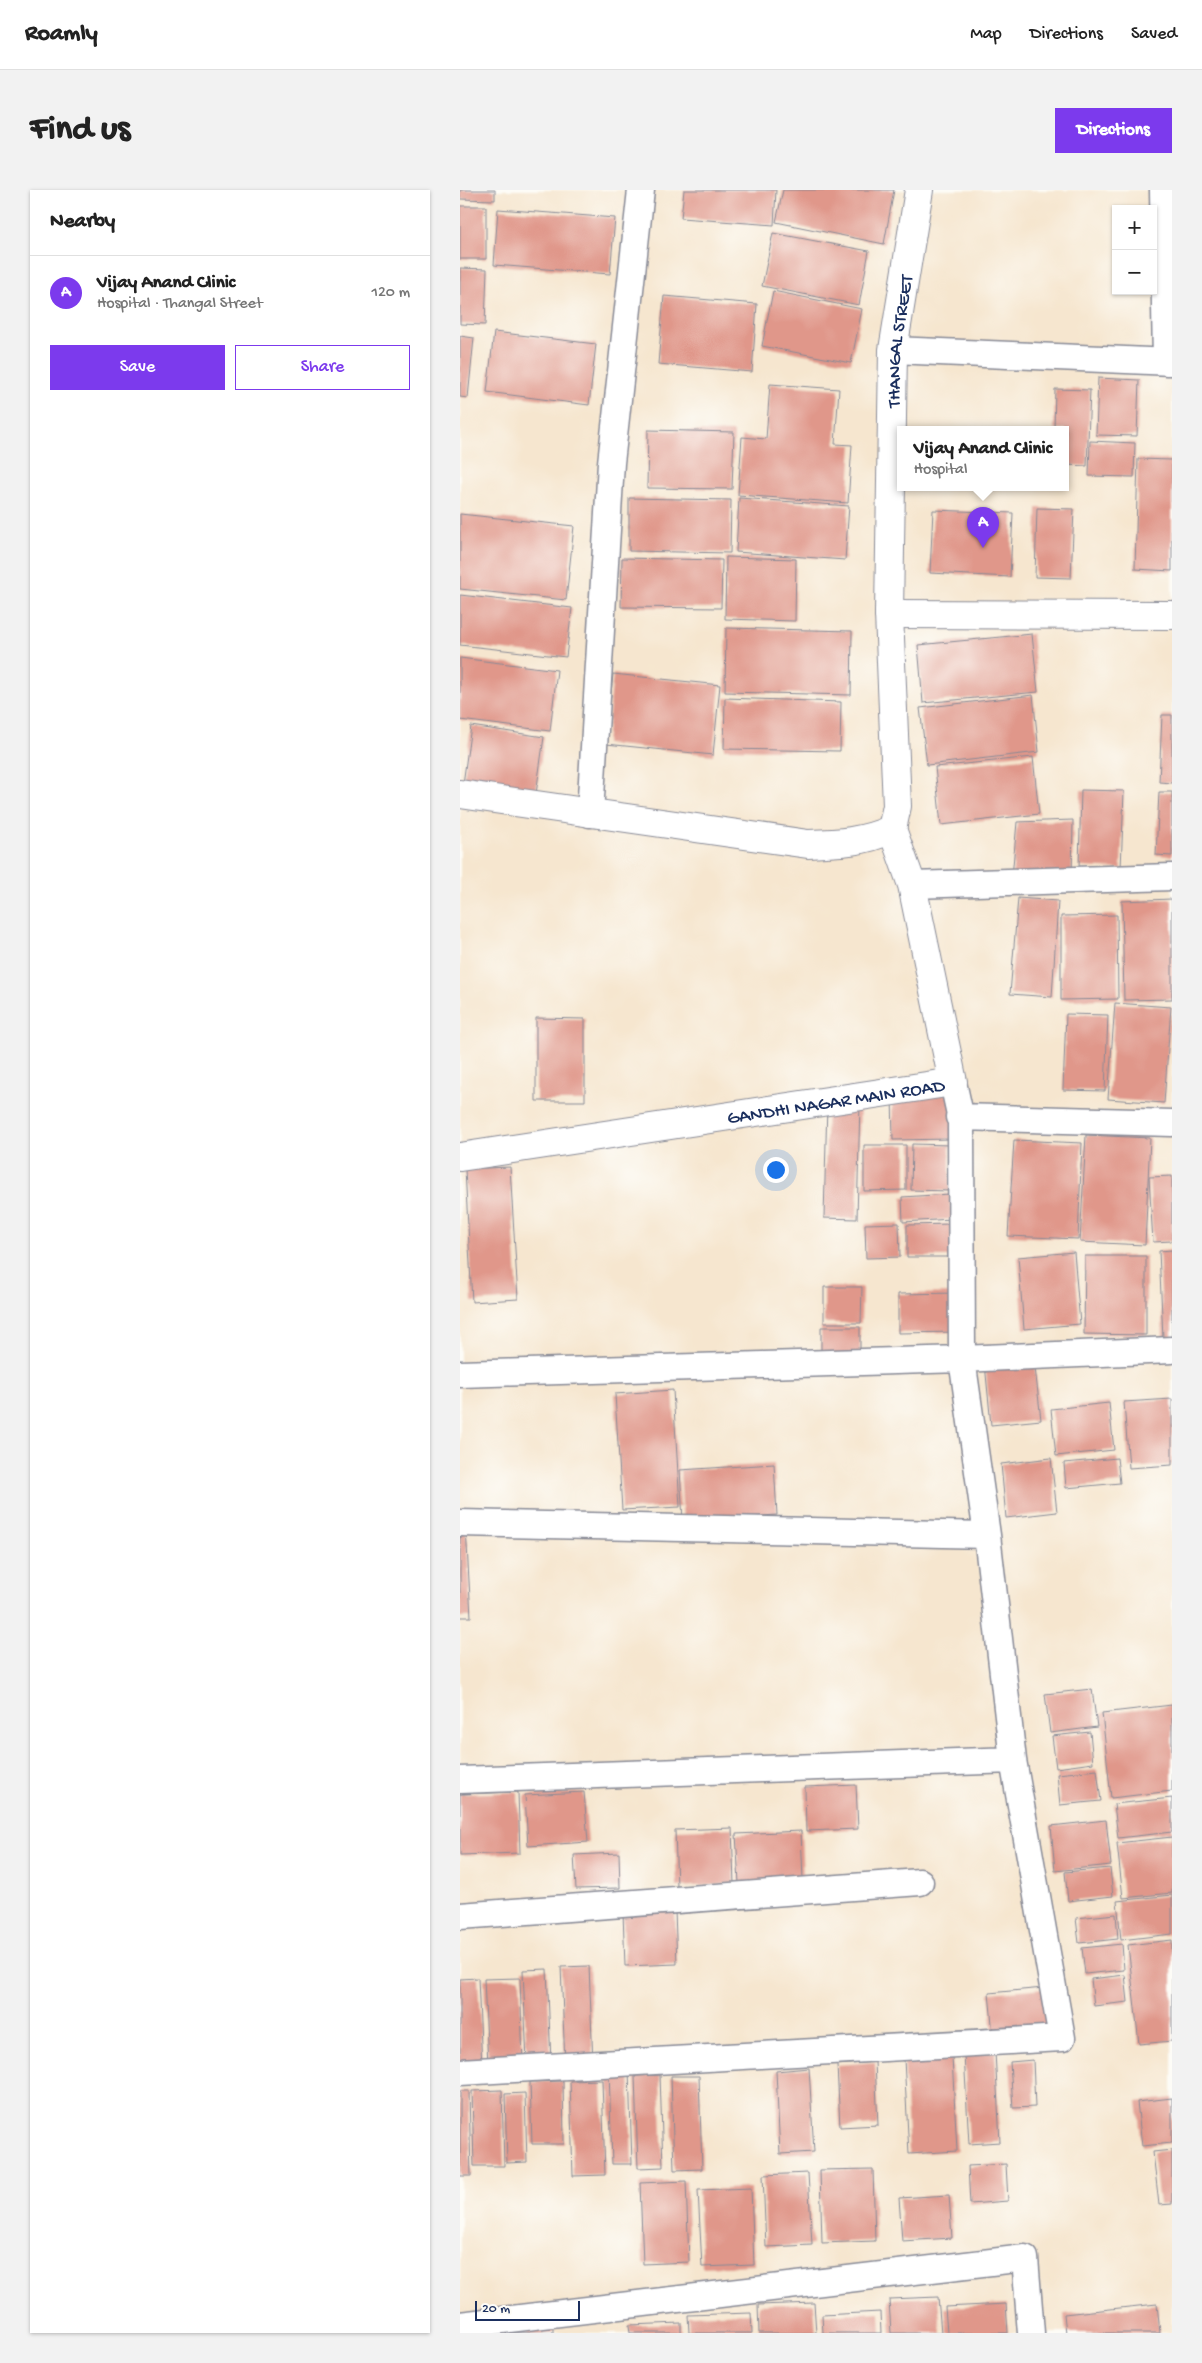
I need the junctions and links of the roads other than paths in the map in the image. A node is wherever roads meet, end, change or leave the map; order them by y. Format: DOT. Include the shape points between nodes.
graph roads {
  1 [pos="641,190"];
  2 [pos="919,190"];
  3 [pos="1163,190"];
  4 [pos="893,350"];
  5 [pos="1169,362"];
  6 [pos="889,614"];
  7 [pos="1172,615"];
  8 [pos="460,794"];
  9 [pos="590,814"];
  10 [pos="892,829"];
  11 [pos="1172,877"];
  12 [pos="912,885"];
  13 [pos="953,1082"];
  14 [pos="959,1116"];
  15 [pos="1172,1123"];
  16 [pos="460,1157"];
  17 [pos="1172,1350"];
  18 [pos="962,1359"];
  19 [pos="460,1374"];
  20 [pos="460,1523"];
  21 [pos="987,1535"];
  22 [pos="1013,1760"];
  23 [pos="460,1780"];
  24 [pos="920,1882"];
  25 [pos="460,1916"];
  26 [pos="460,2072"];
  27 [pos="460,2325"];
  28 [pos="1031,2333"];
  1 -- 9 [label="street" via="611,462"];
  2 -- 4 [label="street, THANGAL STREET"];
  3 -- 5 [label="street"];
  4 -- 5 [label="street"];
  4 -- 6 [label="street, THANGAL STREET"];
  6 -- 7 [label="street"];
  6 -- 10 [label="street, THANGAL STREET" via="897,806"];
  8 -- 9 [label="street"];
  9 -- 10 [label="street" via="808,844 852,842"];
  10 -- 12 [label="street, GANDHI NAGAR MAIN ROAD"];
  11 -- 12 [label="street"];
  12 -- 13 [label="street, GANDHI NAGAR MAIN ROAD"];
  13 -- 14 [label="street"];
  13 -- 16 [label="street, GANDHI NAGAR MAIN ROAD"];
  14 -- 15 [label="street"];
  14 -- 18 [label="street"];
  17 -- 18 [label="street"];
  18 -- 19 [label="street"];
  18 -- 21 [label="street"];
  20 -- 21 [label="street"];
  21 -- 22 [label="street"];
  22 -- 23 [label="street"];
  22 -- 26 [label="street" via="1062,2038"];
  24 -- 25 [label="street"];
  27 -- 28 [label="street" via="1025,2258"];
}
